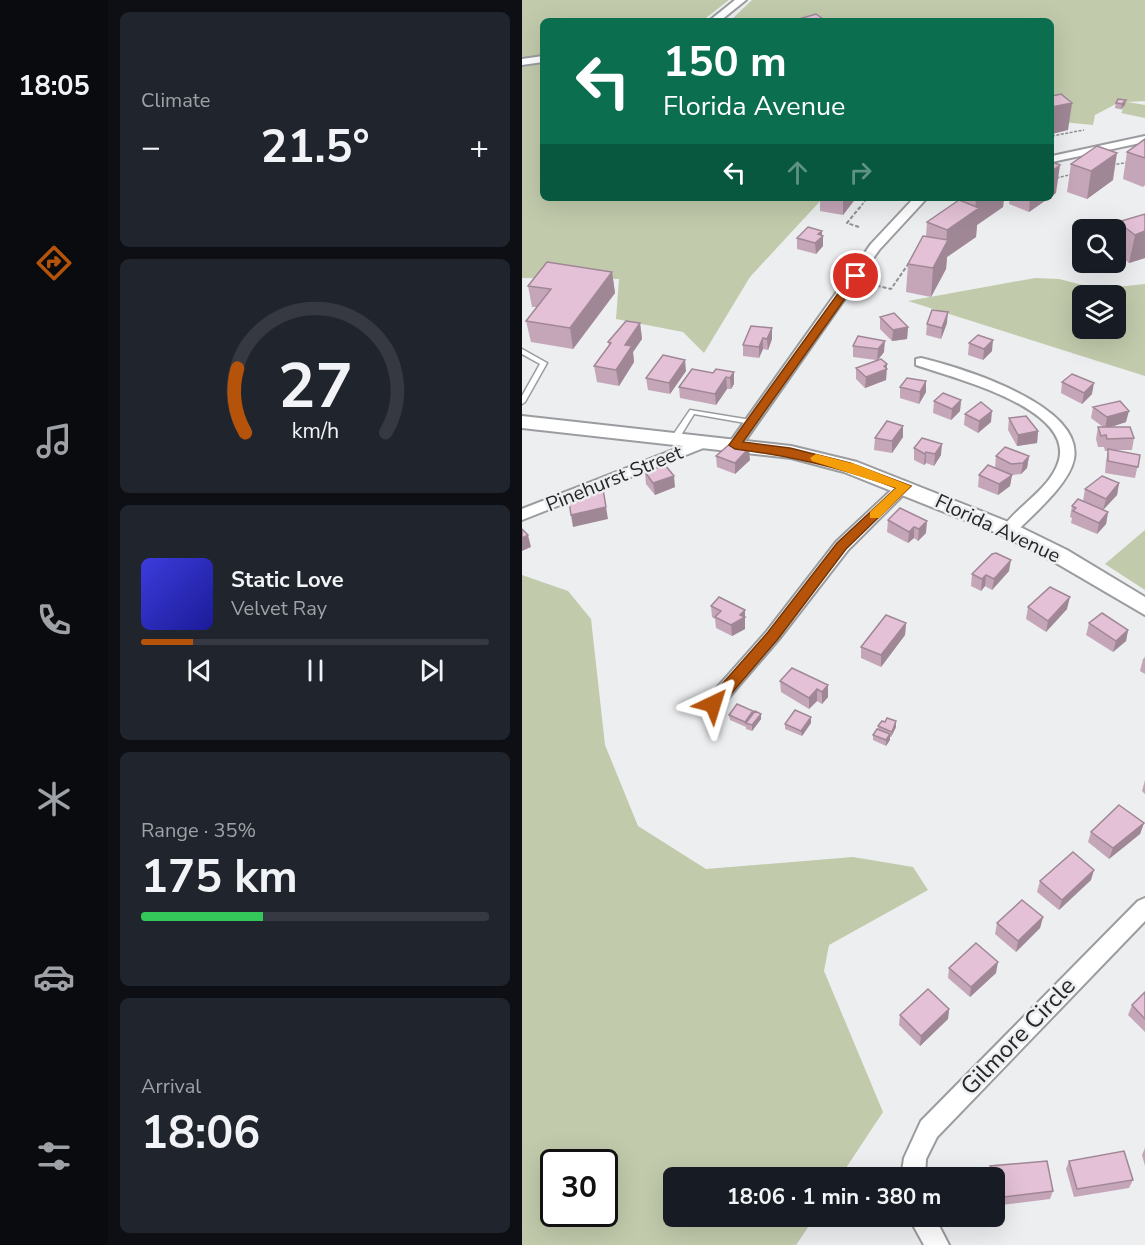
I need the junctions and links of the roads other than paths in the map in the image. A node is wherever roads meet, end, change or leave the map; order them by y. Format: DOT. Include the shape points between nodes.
graph roads {
  1 [pos="741,0"];
  2 [pos="718,18"];
  3 [pos="540,59"];
  4 [pos="522,62"];
  5 [pos="1145,139"];
  6 [pos="1054,159"];
  7 [pos="918,201"];
  8 [pos="522,351"];
  9 [pos="921,362"];
  10 [pos="522,402"];
  11 [pos="522,422"];
  12 [pos="751,422"];
  13 [pos="675,438"];
  14 [pos="706,442"];
  15 [pos="735,445"];
  16 [pos="904,486"];
  17 [pos="522,515"];
  18 [pos="1009,530"];
  19 [pos="1145,607"];
  20 [pos="713,704"];
  21 [pos="1145,907"];
  22 [pos="914,1167"];
  23 [pos="926,1227"];
  24 [pos="937,1245"];
  1 -- 2 [label="street"];
  3 -- 4 [label="street"];
  5 -- 6 [label="street"];
  7 -- 12 [label="street" via="875,248"];
  8 -- 10 [label="lane" via="544,363"];
  9 -- 18 [label="street" via="1032,405 1049,415 1064,434 1068,450 1064,467"];
  11 -- 13 [label="main road, Florida Avenue"];
  12 -- 13 [label="lane" via="692,412"];
  12 -- 15 [label="street"];
  13 -- 14 [label="main road, Florida Avenue"];
  14 -- 15 [label="main road, Florida Avenue"];
  14 -- 17 [label="street, Pinehurst Street"];
  15 -- 16 [label="main road, Florida Avenue" via="790,452"];
  16 -- 18 [label="main road, Florida Avenue"];
  16 -- 20 [label="street" via="842,546"];
  18 -- 19 [label="main road, Florida Avenue"];
  21 -- 22 [label="street, Gilmore Circle" via="929,1129"];
  23 -- 24 [label="street"];
}
